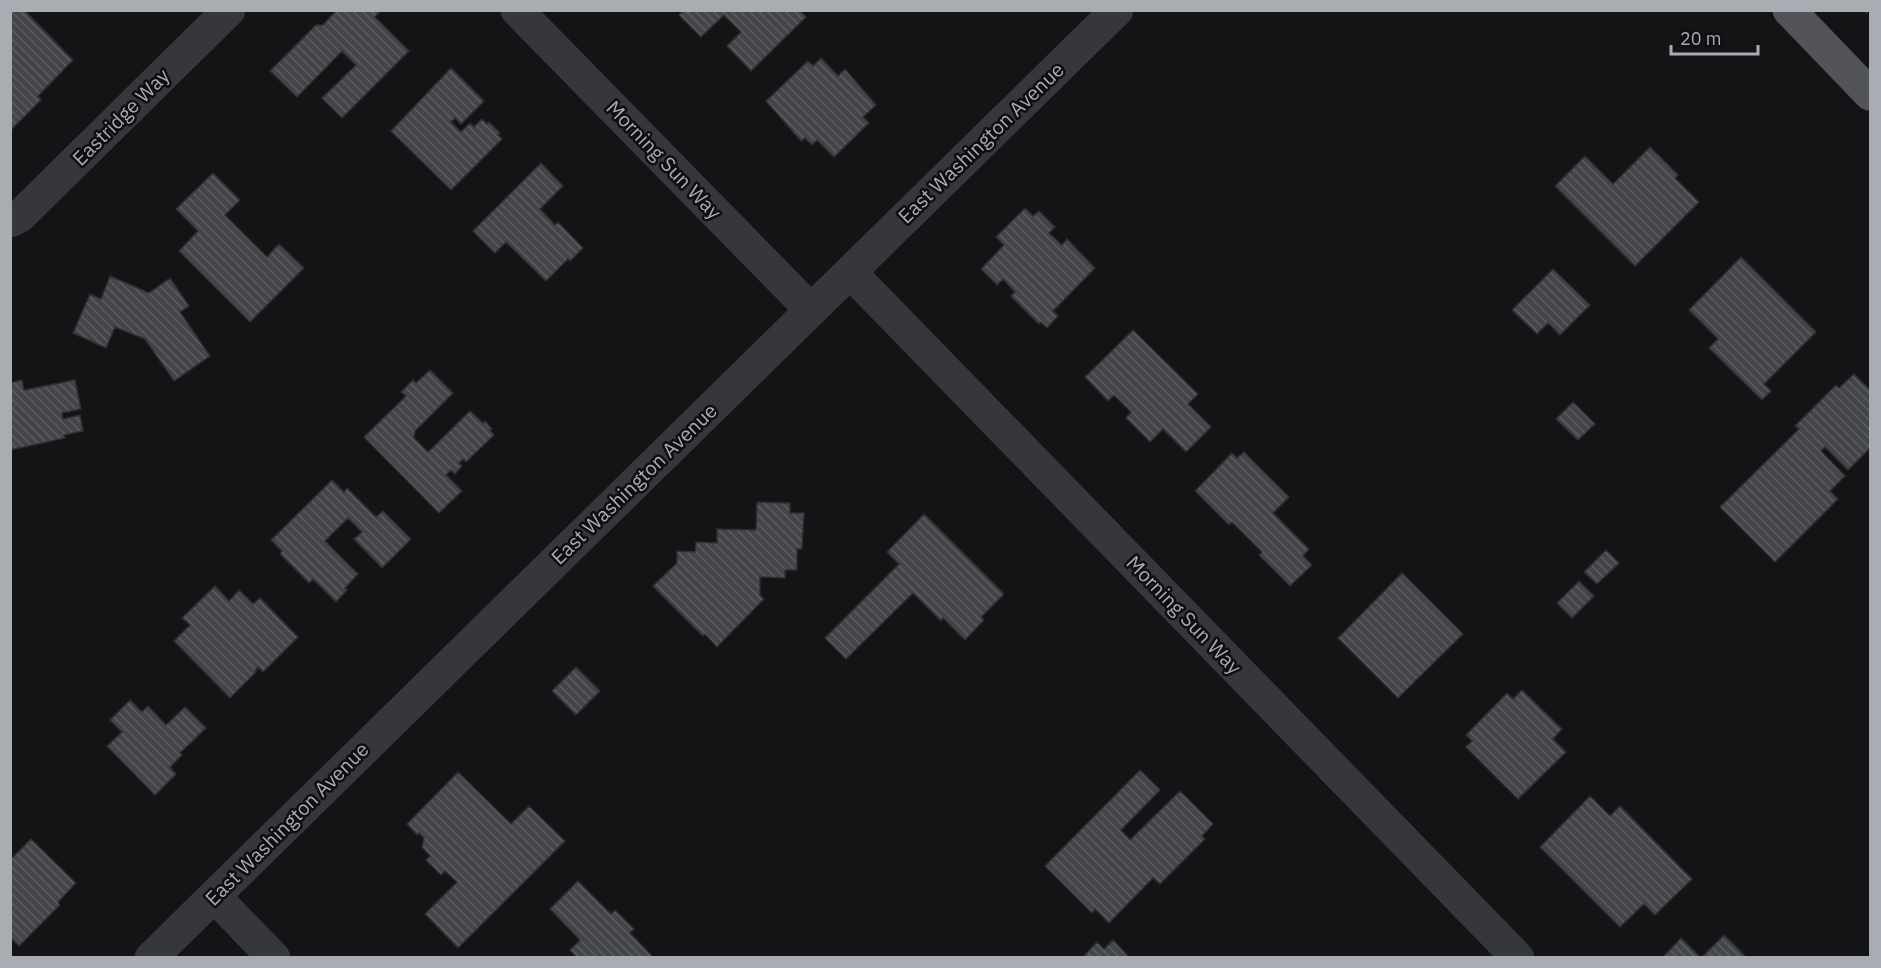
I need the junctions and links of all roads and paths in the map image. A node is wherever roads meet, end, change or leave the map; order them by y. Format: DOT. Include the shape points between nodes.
graph roads {
  1 [pos="229,10"];
  2 [pos="517,10"];
  3 [pos="1117,10"];
  4 [pos="1789,10"];
  5 [pos="1866,10"];
  6 [pos="1870,15"];
  7 [pos="1870,94"];
  8 [pos="10,221"];
  9 [pos="850,272"];
  10 [pos="811,310"];
  11 [pos="214,896"];
  12 [pos="152,957"];
  13 [pos="274,957"];
  14 [pos="1518,957"];
  1 -- 8 [label="street, Eastridge Way" via="20,216"];
  2 -- 10 [label="street, Morning Sun Way"];
  3 -- 9 [label="street, East Washington Avenue"];
  4 -- 7 [label="main road"];
  5 -- 6 [label="path"];
  9 -- 10 [label="street, East Washington Avenue"];
  9 -- 14 [label="street, Morning Sun Way"];
  10 -- 11 [label="street, East Washington Avenue"];
  11 -- 12 [label="street, East Washington Avenue"];
  11 -- 13 [label="street"];
}
